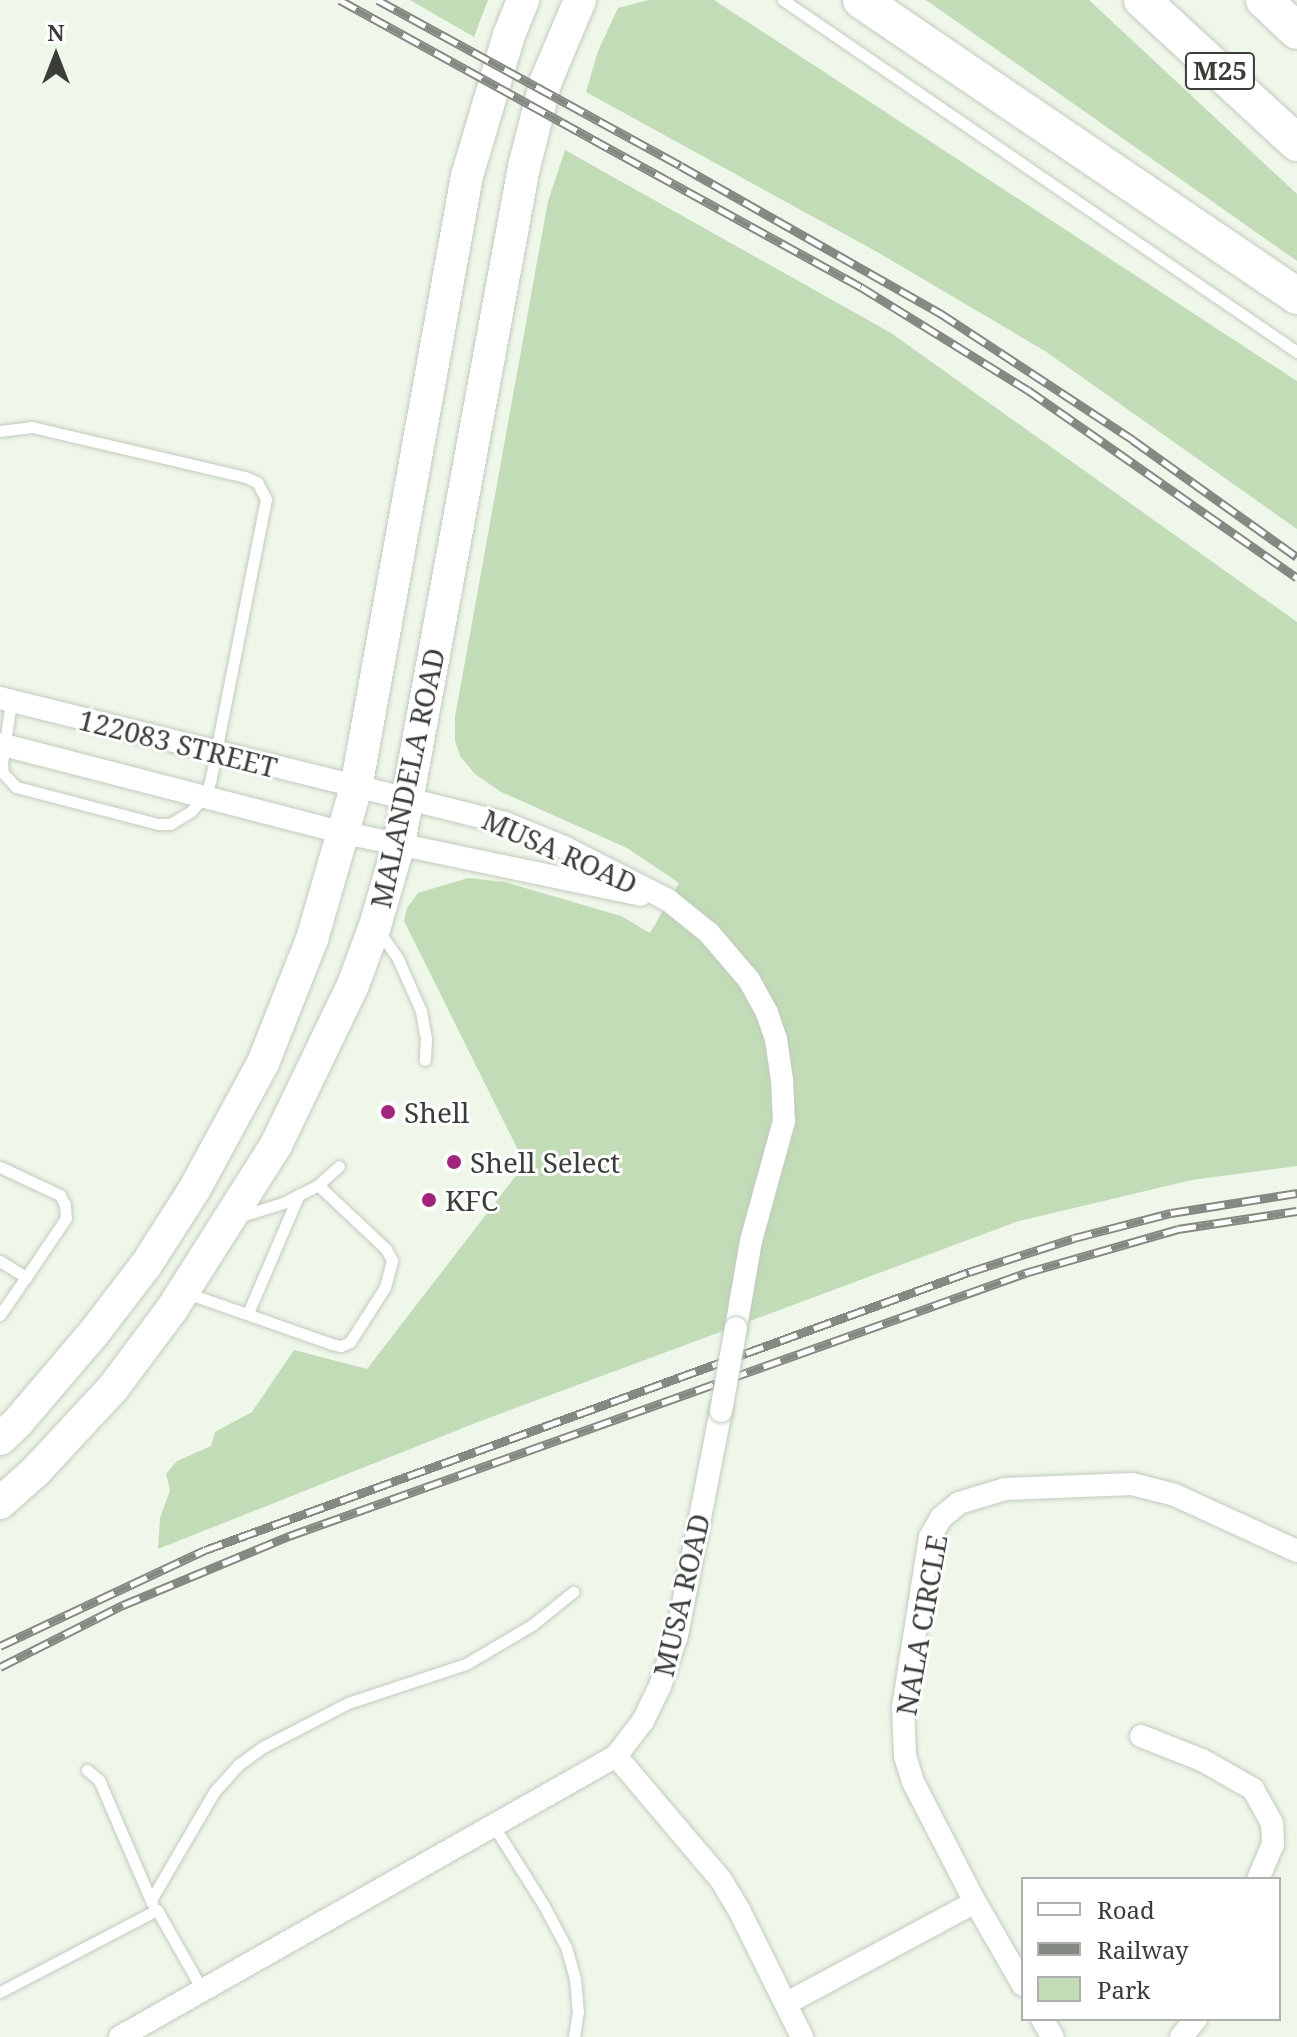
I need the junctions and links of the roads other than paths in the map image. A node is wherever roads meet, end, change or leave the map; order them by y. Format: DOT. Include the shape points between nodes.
graph roads {
  1 [pos="523,0"];
  2 [pos="580,0"];
  3 [pos="783,0"];
  4 [pos="861,0"];
  5 [pos="1142,0"];
  6 [pos="1264,0"];
  7 [pos="1297,31"];
  8 [pos="1297,143"];
  9 [pos="1297,296"];
  10 [pos="1297,352"];
  11 [pos="0,431"];
  12 [pos="5,700"];
  13 [pos="1,744"];
  14 [pos="217,753"];
  15 [pos="356,788"];
  16 [pos="206,795"];
  17 [pos="409,797"];
  18 [pos="345,833"];
  19 [pos="399,844"];
  20 [pos="668,900"];
  21 [pos="375,926"];
  22 [pos="425,1060"];
  23 [pos="339,1166"];
  24 [pos="0,1167"];
  25 [pos="318,1185"];
  26 [pos="299,1194"];
  27 [pos="231,1219"];
  28 [pos="0,1261"];
  29 [pos="26,1277"];
  30 [pos="184,1292"];
  31 [pos="248,1313"];
  32 [pos="0,1315"];
  33 [pos="0,1439"];
  34 [pos="0,1503"];
  35 [pos="1297,1551"];
  36 [pos="573,1592"];
  37 [pos="1141,1736"];
  38 [pos="616,1756"];
  39 [pos="87,1770"];
  40 [pos="493,1825"];
  41 [pos="1259,1877"];
  42 [pos="975,1902"];
  43 [pos="154,1905"];
  44 [pos="1021,1982"];
  45 [pos="203,1991"];
  46 [pos="0,1992"];
  47 [pos="787,2003"];
  48 [pos="1194,2021"];
  49 [pos="120,2037"];
  50 [pos="574,2037"];
  51 [pos="802,2037"];
  52 [pos="1181,2037"];
  1 -- 15 [label="main road, MALANDELA ROAD" via="467,176"];
  2 -- 17 [label="main road, MALANDELA ROAD" via="546,81 524,167"];
  3 -- 10 [label="lane"];
  4 -- 9 [label="main road"];
  5 -- 8 [label="main road, M25"];
  6 -- 7 [label="main road, M25"];
  11 -- 14 [label="lane" via="32,427 245,477 265,493 266,517"];
  12 -- 13 [label="lane"];
  12 -- 14 [label="street, 122083 STREET"];
  13 -- 16 [label="street, 122083 STREET"];
  13 -- 16 [label="lane" via="3,773 16,787 142,820 170,824"];
  14 -- 15 [label="street, 122083 STREET"];
  14 -- 16 [label="lane"];
  15 -- 17 [label="street, MUSA ROAD"];
  15 -- 18 [label="main road, MALANDELA ROAD"];
  16 -- 18 [label="street, 122083 STREET"];
  17 -- 19 [label="main road, MALANDELA ROAD"];
  17 -- 20 [label="street, MUSA ROAD" via="538,835"];
  18 -- 19 [label="street, MUSA ROAD"];
  18 -- 33 [label="main road, MALANDELA ROAD" via="286,1008 226,1135 146,1265"];
  19 -- 20 [label="street, MUSA ROAD"];
  19 -- 21 [label="main road, MALANDELA ROAD"];
  20 -- 38 [label="street, MUSA ROAD, bridge" via="735,961 767,1013 776,1039 784,1121 751,1241 677,1635 643,1721"];
  21 -- 22 [label="lane" via="398,959 421,1011"];
  21 -- 27 [label="main road, MALANDELA ROAD" via="323,1053"];
  23 -- 25 [label="lane"];
  24 -- 29 [label="lane" via="60,1195 65,1205 66,1218"];
  25 -- 26 [label="lane"];
  25 -- 31 [label="lane" via="386,1249 392,1260 385,1287 350,1342 341,1346"];
  26 -- 27 [label="lane"];
  26 -- 31 [label="lane"];
  27 -- 30 [label="main road, MALANDELA ROAD"];
  28 -- 29 [label="lane"];
  29 -- 32 [label="lane"];
  30 -- 31 [label="lane"];
  30 -- 34 [label="main road, MALANDELA ROAD" via="113,1388"];
  35 -- 42 [label="street, NALA CIRCLE" via="1175,1495 1132,1484 1005,1489 959,1503 941,1518 930,1537 902,1731 913,1782"];
  36 -- 43 [label="lane" via="532,1625 466,1664 348,1703 238,1765 214,1792"];
  37 -- 41 [label="street" via="1202,1760 1253,1789 1272,1823 1273,1844"];
  38 -- 40 [label="street, MUSA ROAD"];
  38 -- 47 [label="street" via="721,1880"];
  39 -- 43 [label="lane" via="99,1780"];
  40 -- 45 [label="street, MUSA ROAD"];
  40 -- 50 [label="lane" via="566,1947 578,2011"];
  42 -- 44 [label="street, NALA CIRCLE"];
  42 -- 47 [label="street"];
  43 -- 45 [label="lane"];
  43 -- 46 [label="lane"];
  45 -- 49 [label="street, MUSA ROAD"];
  47 -- 51 [label="street"];
  48 -- 52 [label="street"];
}
